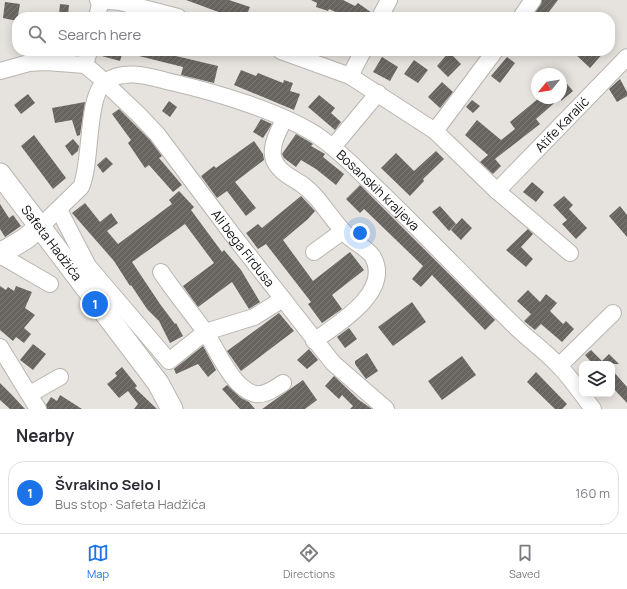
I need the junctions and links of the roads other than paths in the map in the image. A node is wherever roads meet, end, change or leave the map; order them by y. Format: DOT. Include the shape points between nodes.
graph roads {
  1 [pos="100,0"];
  2 [pos="389,0"];
  3 [pos="533,0"];
  4 [pos="161,6"];
  5 [pos="98,12"];
  6 [pos="170,12"];
  7 [pos="383,12"];
  8 [pos="524,12"];
  9 [pos="295,56"];
  10 [pos="360,56"];
  11 [pos="491,56"];
  12 [pos="627,57"];
  13 [pos="87,58"];
  14 [pos="0,71"];
  15 [pos="350,76"];
  16 [pos="104,82"];
  17 [pos="378,93"];
  18 [pos="285,119"];
  19 [pos="435,131"];
  20 [pos="333,148"];
  21 [pos="0,174"];
  22 [pos="497,191"];
  23 [pos="59,210"];
  24 [pos="40,227"];
  25 [pos="343,231"];
  26 [pos="314,252"];
  27 [pos="570,253"];
  28 [pos="0,255"];
  29 [pos="161,272"];
  30 [pos="50,284"];
  31 [pos="283,300"];
  32 [pos="613,313"];
  33 [pos="206,334"];
  34 [pos="314,340"];
  35 [pos="0,347"];
  36 [pos="559,366"];
  37 [pos="60,377"];
  38 [pos="283,383"];
  39 [pos="30,394"];
  40 [pos="170,408"];
  41 [pos="38,409"];
  42 [pos="386,409"];
  43 [pos="593,409"];
  1 -- 4 [label="street"];
  1 -- 5 [label="street"];
  2 -- 7 [label="street"];
  3 -- 8 [label="street"];
  4 -- 6 [label="street"];
  9 -- 15 [label="street"];
  10 -- 15 [label="street"];
  11 -- 19 [label="street"];
  12 -- 22 [label="street, Atife Karalić"];
  13 -- 14 [label="street, Ali bega Firdusa" via="29,63"];
  13 -- 16 [label="street, Ali bega Firdusa"];
  15 -- 17 [label="street"];
  16 -- 18 [label="street, Bosanskih kraljeva" via="120,75 142,75 186,85"];
  16 -- 23 [label="street" via="98,95 88,140 84,180"];
  16 -- 31 [label="street, Ali bega Firdusa" via="157,134"];
  17 -- 19 [label="street"];
  17 -- 20 [label="street"];
  18 -- 20 [label="street, Bosanskih kraljeva" via="315,134"];
  18 -- 25 [label="street" via="278,131 274,148 275,162 288,177 301,184 324,206"];
  19 -- 22 [label="street"];
  20 -- 36 [label="street, Bosanskih kraljeva" via="391,201 520,331"];
  21 -- 24 [label="main road, Safeta Hadžića"];
  22 -- 27 [label="street"];
  23 -- 24 [label="street"];
  23 -- 33 [label="street" via="88,266 169,361"];
  24 -- 28 [label="main road" via="25,240"];
  24 -- 40 [label="main road, Safeta Hadžića" via="158,383"];
  25 -- 26 [label="street"];
  25 -- 34 [label="street" via="372,255 378,268 376,283 368,296 349,316"];
  28 -- 30 [label="street"];
  29 -- 33 [label="street"];
  31 -- 33 [label="street" via="254,317"];
  31 -- 34 [label="street, Ali bega Firdusa"];
  32 -- 36 [label="street"];
  33 -- 38 [label="street" via="219,357 241,386 255,394 262,394"];
  34 -- 42 [label="street, Ali bega Firdusa" via="333,363"];
  35 -- 39 [label="street"];
  36 -- 43 [label="street, Bosanskih kraljeva"];
  37 -- 39 [label="street"];
  39 -- 41 [label="street"];
}
